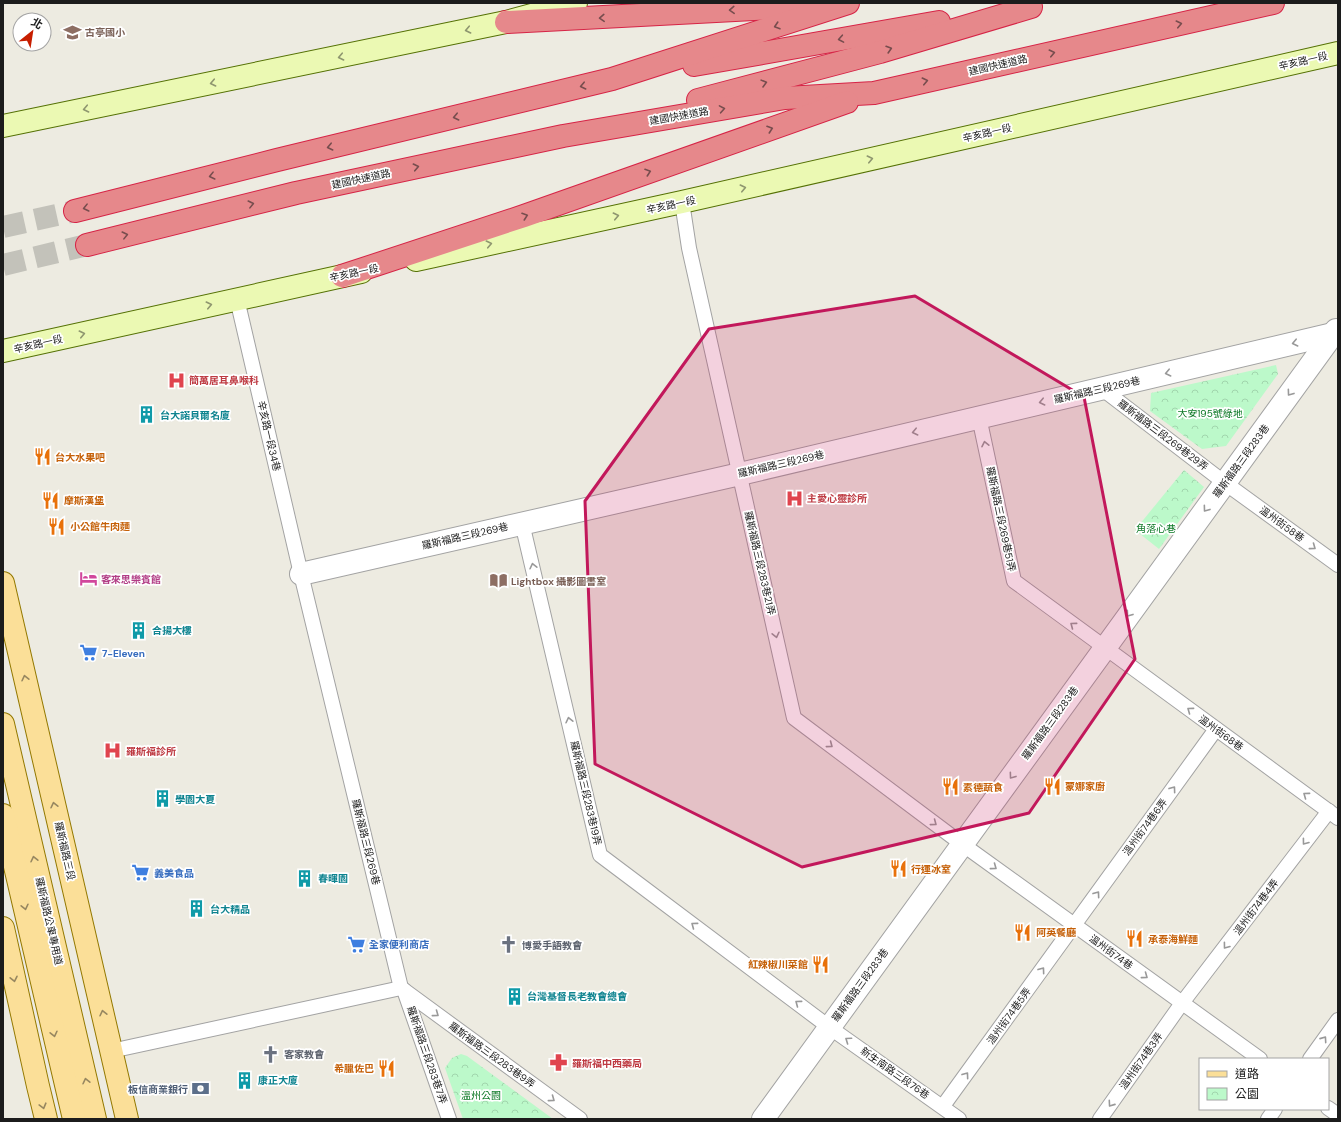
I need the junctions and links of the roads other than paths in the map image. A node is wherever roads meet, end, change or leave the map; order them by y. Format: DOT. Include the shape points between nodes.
graph roads {
  1 [pos="576,3"];
  2 [pos="1273,3"];
  3 [pos="844,4"];
  4 [pos="1040,5"];
  5 [pos="506,22"];
  6 [pos="1338,53"];
  7 [pos="612,80"];
  8 [pos="874,93"];
  9 [pos="3,126"];
  10 [pos="563,136"];
  11 [pos="682,202"];
  12 [pos="75,211"];
  13 [pos="87,245"];
  14 [pos="342,276"];
  15 [pos="237,299"];
  16 [pos="1335,331"];
  17 [pos="3,351"];
  18 [pos="1101,388"];
  19 [pos="979,417"];
  20 [pos="740,474"];
  21 [pos="1225,482"];
  22 [pos="522,522"];
  23 [pos="1338,565"];
  24 [pos="301,574"];
  25 [pos="3,583"];
  26 [pos="1104,648"];
  27 [pos="3,724"];
  28 [pos="1216,729"];
  29 [pos="3,815"];
  30 [pos="1333,815"];
  31 [pos="962,844"];
  32 [pos="1074,925"];
  33 [pos="3,928"];
  34 [pos="403,989"];
  35 [pos="1182,1003"];
  36 [pos="1338,1020"];
  37 [pos="829,1027"];
  38 [pos="111,1051"];
  39 [pos="1259,1058"];
  40 [pos="1311,1058"];
  41 [pos="943,1106"];
  42 [pos="1329,1109"];
  43 [pos="1274,1110"];
  44 [pos="1338,1115"];
  45 [pos="46,1119"];
  46 [pos="74,1119"];
  47 [pos="95,1119"];
  48 [pos="127,1119"];
  49 [pos="449,1119"];
  50 [pos="580,1119"];
  51 [pos="763,1119"];
  52 [pos="960,1119"];
  53 [pos="1100,1119"];
  54 [pos="1268,1119"];
  1 -- 5 [label="main road"];
  8 -- 2 [label="highway, 建國快速道路, one-way"];
  3 -- 5 [label="highway, one-way"];
  3 -- 7 [label="highway, one-way"];
  4 -- 7 [label="highway, one-way"];
  10 -- 4 [label="highway, one-way" via="880,52"];
  5 -- 9 [label="main road, one-way"];
  11 -- 6 [label="main road, 辛亥路一段, one-way"];
  7 -- 12 [label="highway, one-way"];
  10 -- 8 [label="highway, 建國快速道路, one-way" via="785,98"];
  14 -- 8 [label="highway, one-way" via="524,216"];
  13 -- 10 [label="highway, 建國快速道路, one-way" via="296,193"];
  14 -- 11 [label="main road, 辛亥路一段, one-way"];
  11 -- 20 [label="lane, 羅斯福路三段283巷21弄" via="689,248"];
  14 -- 15 [label="main road, 辛亥路一段"];
  17 -- 15 [label="main road, 辛亥路一段, one-way"];
  15 -- 24 [label="lane, 辛亥路一段34巷"];
  16 -- 18 [label="street, 羅斯福路三段269巷, one-way"];
  16 -- 21 [label="street, 羅斯福路三段283巷, one-way"];
  18 -- 19 [label="street, 羅斯福路三段269巷, one-way"];
  18 -- 21 [label="lane, 羅斯福路三段269巷29弄"];
  19 -- 20 [label="street, 羅斯福路三段269巷, one-way"];
  26 -- 19 [label="lane, 羅斯福路三段269巷51弄, one-way" via="1014,582"];
  20 -- 22 [label="street, 羅斯福路三段269巷"];
  20 -- 31 [label="lane, 羅斯福路三段283巷21弄, one-way" via="794,718"];
  21 -- 23 [label="lane, 溫州街58巷, one-way"];
  21 -- 26 [label="street, 羅斯福路三段283巷, one-way"];
  22 -- 24 [label="street, 羅斯福路三段269巷"];
  37 -- 22 [label="lane, 羅斯福路三段283巷19弄, one-way" via="600,855"];
  24 -- 34 [label="lane, 羅斯福路三段269巷"];
  38 -- 25 [label="main road, 羅斯福路三段, one-way"];
  28 -- 26 [label="lane, 溫州街68巷, one-way"];
  26 -- 31 [label="street, 羅斯福路三段283巷, one-way"];
  47 -- 27 [label="main road, 羅斯福路公車專用道, one-way"];
  30 -- 28 [label="lane, 溫州街68巷, one-way"];
  32 -- 28 [label="lane, 溫州街74巷6弄, one-way"];
  29 -- 46 [label="main road, 羅斯福路公車專用道, one-way"];
  30 -- 35 [label="lane, 溫州街74巷4弄, one-way"];
  31 -- 32 [label="lane, 溫州街74巷, one-way"];
  31 -- 37 [label="street, 羅斯福路三段283巷"];
  32 -- 35 [label="lane, 溫州街74巷, one-way"];
  41 -- 32 [label="lane, 溫州街74巷5弄, one-way"];
  33 -- 45 [label="main road, one-way"];
  34 -- 38 [label="lane"];
  34 -- 49 [label="lane, 羅斯福路三段283巷7弄"];
  34 -- 50 [label="lane, 羅斯福路三段283巷9弄, one-way"];
  35 -- 39 [label="lane, 溫州街74巷"];
  35 -- 53 [label="lane, 溫州街74巷3弄, one-way"];
  40 -- 36 [label="lane, one-way"];
  41 -- 37 [label="lane, 新生南路三段76巷, one-way"];
  37 -- 51 [label="street, 羅斯福路三段283巷"];
  38 -- 48 [label="main road, 羅斯福路三段"];
  41 -- 52 [label="lane, 新生南路三段76巷"];
  42 -- 44 [label="lane"];
  43 -- 54 [label="lane"];
}
